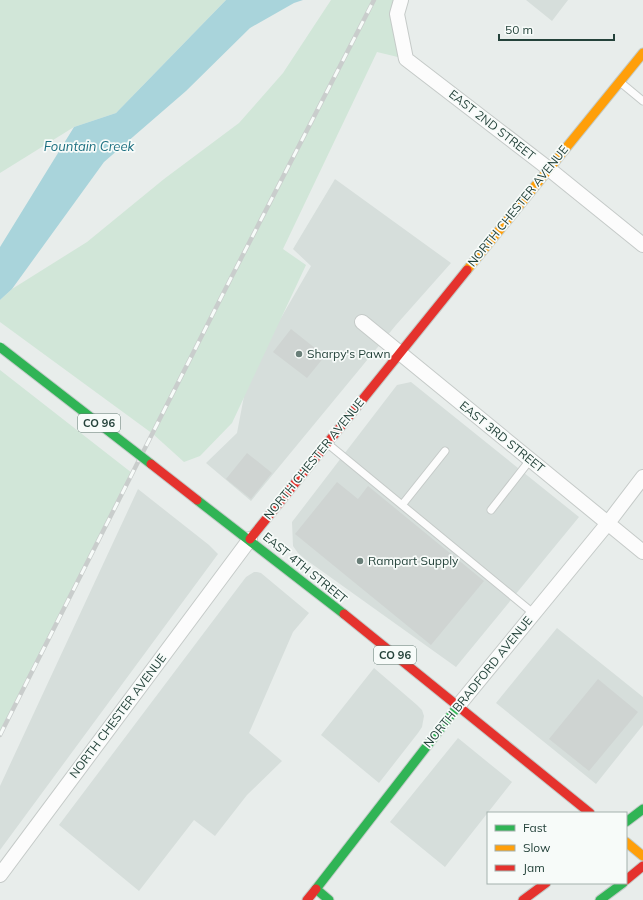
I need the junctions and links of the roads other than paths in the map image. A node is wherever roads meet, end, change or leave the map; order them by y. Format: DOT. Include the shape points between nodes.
graph roads {
  1 [pos="401,0"];
  2 [pos="643,53"];
  3 [pos="619,82"];
  4 [pos="643,101"];
  5 [pos="549,169"];
  6 [pos="643,245"];
  7 [pos="362,322"];
  8 [pos="0,347"];
  9 [pos="399,353"];
  10 [pos="327,443"];
  11 [pos="445,451"];
  12 [pos="530,460"];
  13 [pos="643,477"];
  14 [pos="402,505"];
  15 [pos="491,510"];
  16 [pos="608,523"];
  17 [pos="250,539"];
  18 [pos="643,552"];
  19 [pos="533,613"];
  20 [pos="458,706"];
  21 [pos="643,809"];
  22 [pos="589,812"];
  23 [pos="627,821"];
  24 [pos="627,843"];
  25 [pos="643,856"];
  26 [pos="643,866"];
  27 [pos="643,870"];
  28 [pos="0,875"];
  29 [pos="627,879"];
  30 [pos="627,880"];
  31 [pos="545,884"];
  32 [pos="621,884"];
  33 [pos="316,889"];
  34 [pos="307,900"];
  35 [pos="330,900"];
  36 [pos="523,900"];
  37 [pos="600,900"];
  1 -- 5 [label="street, EAST 2ND STREET" via="398,14 406,59"];
  2 -- 3 [label="main road, NORTH CHESTER AVENUE"];
  3 -- 4 [label="lane"];
  3 -- 5 [label="main road, NORTH CHESTER AVENUE"];
  5 -- 6 [label="street, EAST 2ND STREET"];
  5 -- 9 [label="main road, NORTH CHESTER AVENUE"];
  7 -- 9 [label="street, EAST 3RD STREET"];
  8 -- 17 [label="main road, EAST 4TH STREET / CO 96, bridge"];
  9 -- 10 [label="main road, NORTH CHESTER AVENUE"];
  9 -- 12 [label="street, EAST 3RD STREET"];
  10 -- 14 [label="lane"];
  10 -- 17 [label="main road, NORTH CHESTER AVENUE"];
  11 -- 14 [label="lane"];
  12 -- 15 [label="lane"];
  12 -- 16 [label="street, EAST 3RD STREET"];
  13 -- 16 [label="street, NORTH BRADFORD AVENUE"];
  14 -- 19 [label="lane"];
  16 -- 18 [label="street, EAST 3RD STREET"];
  16 -- 19 [label="street, NORTH BRADFORD AVENUE"];
  17 -- 20 [label="main road, EAST 4TH STREET / CO 96"];
  17 -- 28 [label="street, NORTH CHESTER AVENUE"];
  19 -- 20 [label="street, NORTH BRADFORD AVENUE"];
  20 -- 22 [label="main road, EAST 4TH STREET / CO 96"];
  20 -- 33 [label="main road, NORTH BRADFORD AVENUE"];
  21 -- 23 [label="main road"];
  24 -- 25 [label="main road"];
  26 -- 29 [label="main road"];
  27 -- 30 [label="main road"];
  31 -- 36 [label="main road"];
  32 -- 37 [label="main road"];
  33 -- 34 [label="main road, NORTH BRADFORD AVENUE"];
  33 -- 35 [label="main road"];
}
